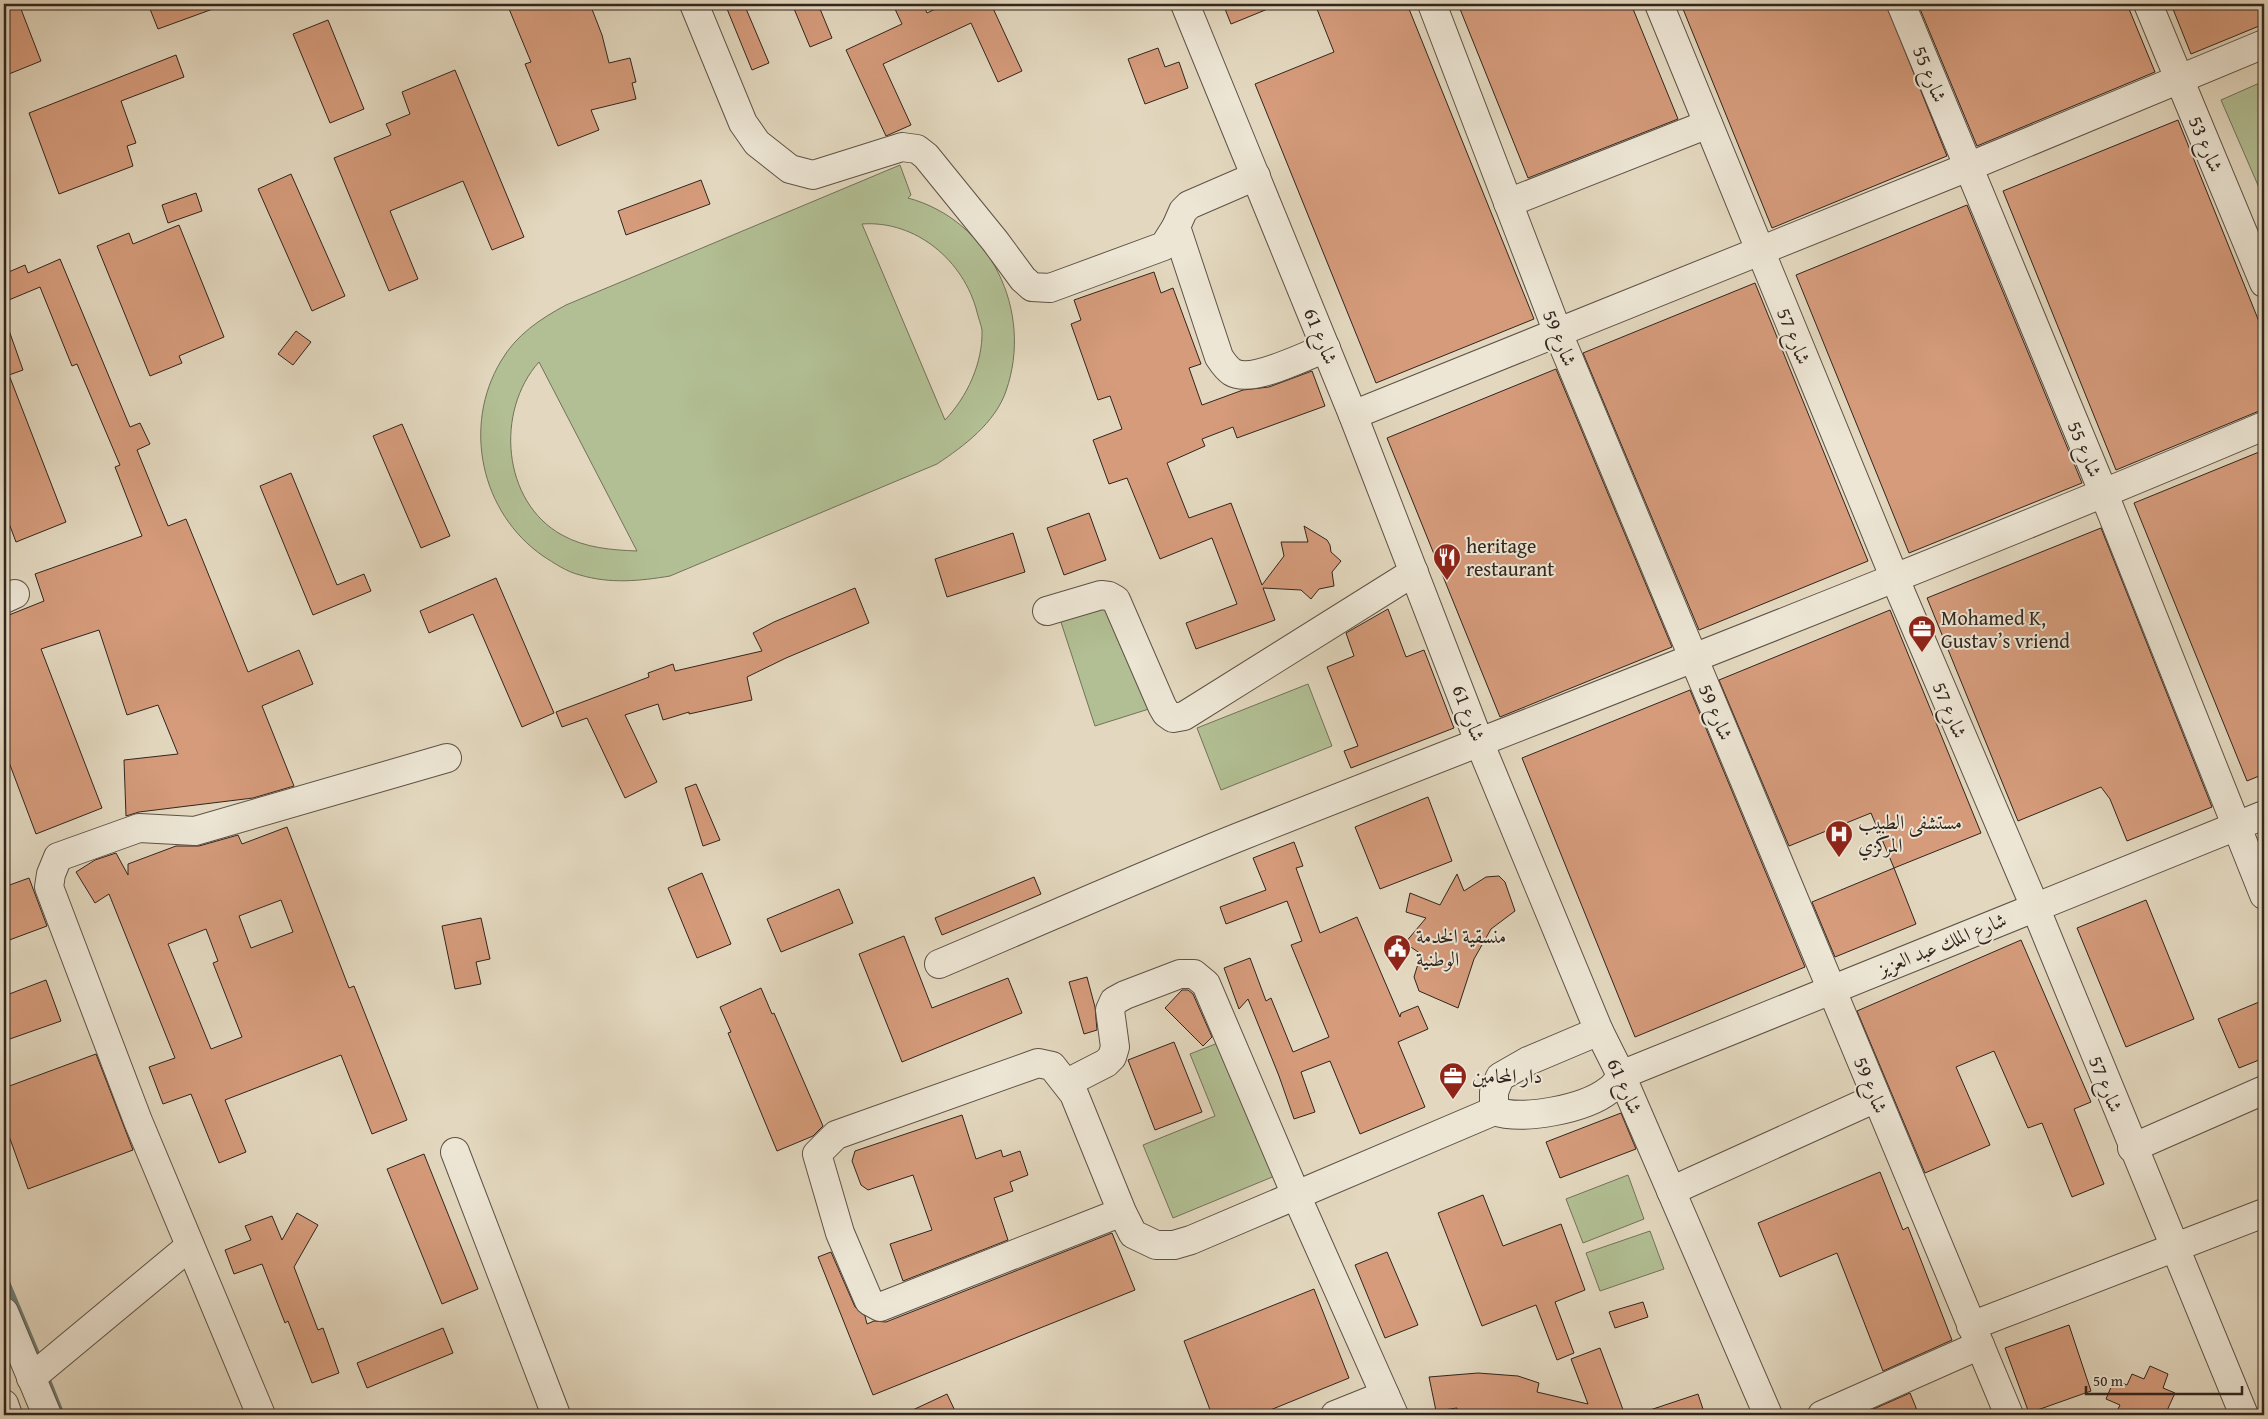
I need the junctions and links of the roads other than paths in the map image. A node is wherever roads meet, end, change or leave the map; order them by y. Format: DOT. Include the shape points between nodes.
graph roads {
  1 [pos="694,4"];
  2 [pos="1185,4"];
  3 [pos="1432,4"];
  4 [pos="1659,4"];
  5 [pos="1901,4"];
  6 [pos="2148,4"];
  7 [pos="2264,44"];
  8 [pos="2179,80"];
  9 [pos="1708,124"];
  10 [pos="1968,167"];
  11 [pos="1256,176"];
  12 [pos="1508,203"];
  13 [pos="1176,227"];
  14 [pos="1759,250"];
  15 [pos="2264,283"];
  16 [pos="1558,333"];
  17 [pos="1326,348"];
  18 [pos="1353,415"];
  19 [pos="2264,426"];
  20 [pos="2104,494"];
  21 [pos="1414,572"];
  22 [pos="1894,579"];
  23 [pos="1047,611"];
  24 [pos="1694,660"];
  25 [pos="1480,744"];
  26 [pos="447,758"];
  27 [pos="2264,815"];
  28 [pos="2237,826"];
  29 [pos="2264,895"];
  30 [pos="2035,907"];
  31 [pos="939,964"];
  32 [pos="1831,989"];
  33 [pos="1599,1031"];
  34 [pos="1622,1075"];
  35 [pos="1067,1083"];
  36 [pos="2264,1090"];
  37 [pos="1876,1098"];
  38 [pos="1494,1111"];
  39 [pos="2132,1148"];
  40 [pos="455,1152"];
  41 [pos="1671,1191"];
  42 [pos="1296,1195"];
  43 [pos="1122,1212"];
  44 [pos="2264,1213"];
  45 [pos="190,1246"];
  46 [pos="2173,1248"];
  47 [pos="4,1312"];
  48 [pos="1976,1336"];
  49 [pos="32,1378"];
  50 [pos="4,1404"];
  51 [pos="1390,1405"];
  52 [pos="8,1415"];
  53 [pos="47,1415"];
  54 [pos="261,1415"];
  55 [pos="556,1415"];
  56 [pos="1335,1415"];
  57 [pos="1768,1415"];
  58 [pos="1822,1415"];
  59 [pos="2009,1415"];
  60 [pos="2244,1415"];
  1 -- 13 [label="street" via="743,123 757,144 790,169 813,175 889,150 902,147 916,149 926,156 1032,287 1050,288 1164,246"];
  2 -- 11 [label="street, شارع 61"];
  3 -- 12 [label="street, شارع 59"];
  4 -- 9 [label="street, شارع 57"];
  5 -- 10 [label="street, شارع 55"];
  6 -- 8 [label="street, شارع 53"];
  7 -- 8 [label="street"];
  8 -- 10 [label="street"];
  8 -- 15 [label="street, شارع 53"];
  9 -- 12 [label="street"];
  9 -- 14 [label="street, شارع 57"];
  10 -- 14 [label="street"];
  10 -- 20 [label="street, شارع 55"];
  11 -- 13 [label="street" via="1189,206"];
  11 -- 17 [label="street, شارع 61"];
  12 -- 16 [label="street, شارع 59"];
  13 -- 17 [label="street" via="1219,357 1232,372 1256,374"];
  14 -- 16 [label="street"];
  14 -- 22 [label="street, شارع 57"];
  16 -- 18 [label="street"];
  16 -- 24 [label="street, شارع 59"];
  17 -- 18 [label="street, شارع 61"];
  18 -- 21 [label="street, شارع 61"];
  19 -- 20 [label="street"];
  20 -- 22 [label="street"];
  20 -- 28 [label="street, شارع 55"];
  21 -- 23 [label="street" via="1184,716 1173,718 1162,706 1116,600 1101,595"];
  21 -- 25 [label="street, شارع 61"];
  22 -- 24 [label="street"];
  22 -- 30 [label="street, شارع 57"];
  24 -- 25 [label="street"];
  24 -- 32 [label="street, شارع 59"];
  25 -- 31 [label="street" via="1240,837"];
  25 -- 33 [label="street, شارع 61"];
  26 -- 45 [label="street" via="195,831 139,828 58,857 49,887 138,1121"];
  27 -- 28 [label="street, شارع الملك عبد العزيز"];
  28 -- 29 [label="street, شارع 55"];
  28 -- 30 [label="street, شارع الملك عبد العزيز"];
  30 -- 32 [label="street, شارع الملك عبد العزيز"];
  30 -- 39 [label="street, شارع 57"];
  32 -- 34 [label="street, شارع الملك عبد العزيز"];
  32 -- 37 [label="street, شارع 59"];
  33 -- 34 [label="street, شارع 61"];
  33 -- 38 [label="street" via="1528,1061 1500,1077 1494,1092"];
  34 -- 38 [label="street" via="1610,1090 1592,1100 1549,1113 1507,1116"];
  34 -- 41 [label="street, شارع 61"];
  35 -- 42 [label="street" via="1112,1057 1115,1047 1110,1010 1114,1001 1124,994 1180,974 1194,974 1206,984"];
  35 -- 43 [label="street"];
  35 -- 43 [label="street" via="1052,1066 1038,1063 836,1135 817,1154 840,1233 869,1300 880,1307"];
  36 -- 39 [label="street"];
  37 -- 41 [label="street"];
  37 -- 48 [label="street, شارع 59"];
  38 -- 42 [label="street"];
  39 -- 46 [label="street, شارع 57"];
  40 -- 55 [label="street"];
  41 -- 57 [label="street, شارع 61"];
  42 -- 43 [label="street" via="1248,1217 1174,1244 1156,1244 1133,1234"];
  42 -- 51 [label="street"];
  44 -- 46 [label="street"];
  45 -- 49 [label="street"];
  45 -- 54 [label="street"];
  46 -- 48 [label="street"];
  46 -- 60 [label="street, شارع 57"];
  47 -- 49 [label="street"];
  48 -- 58 [label="street"];
  48 -- 59 [label="street, شارع 59"];
  49 -- 53 [label="street"];
  50 -- 52 [label="street"];
  51 -- 56 [label="street"];
}
